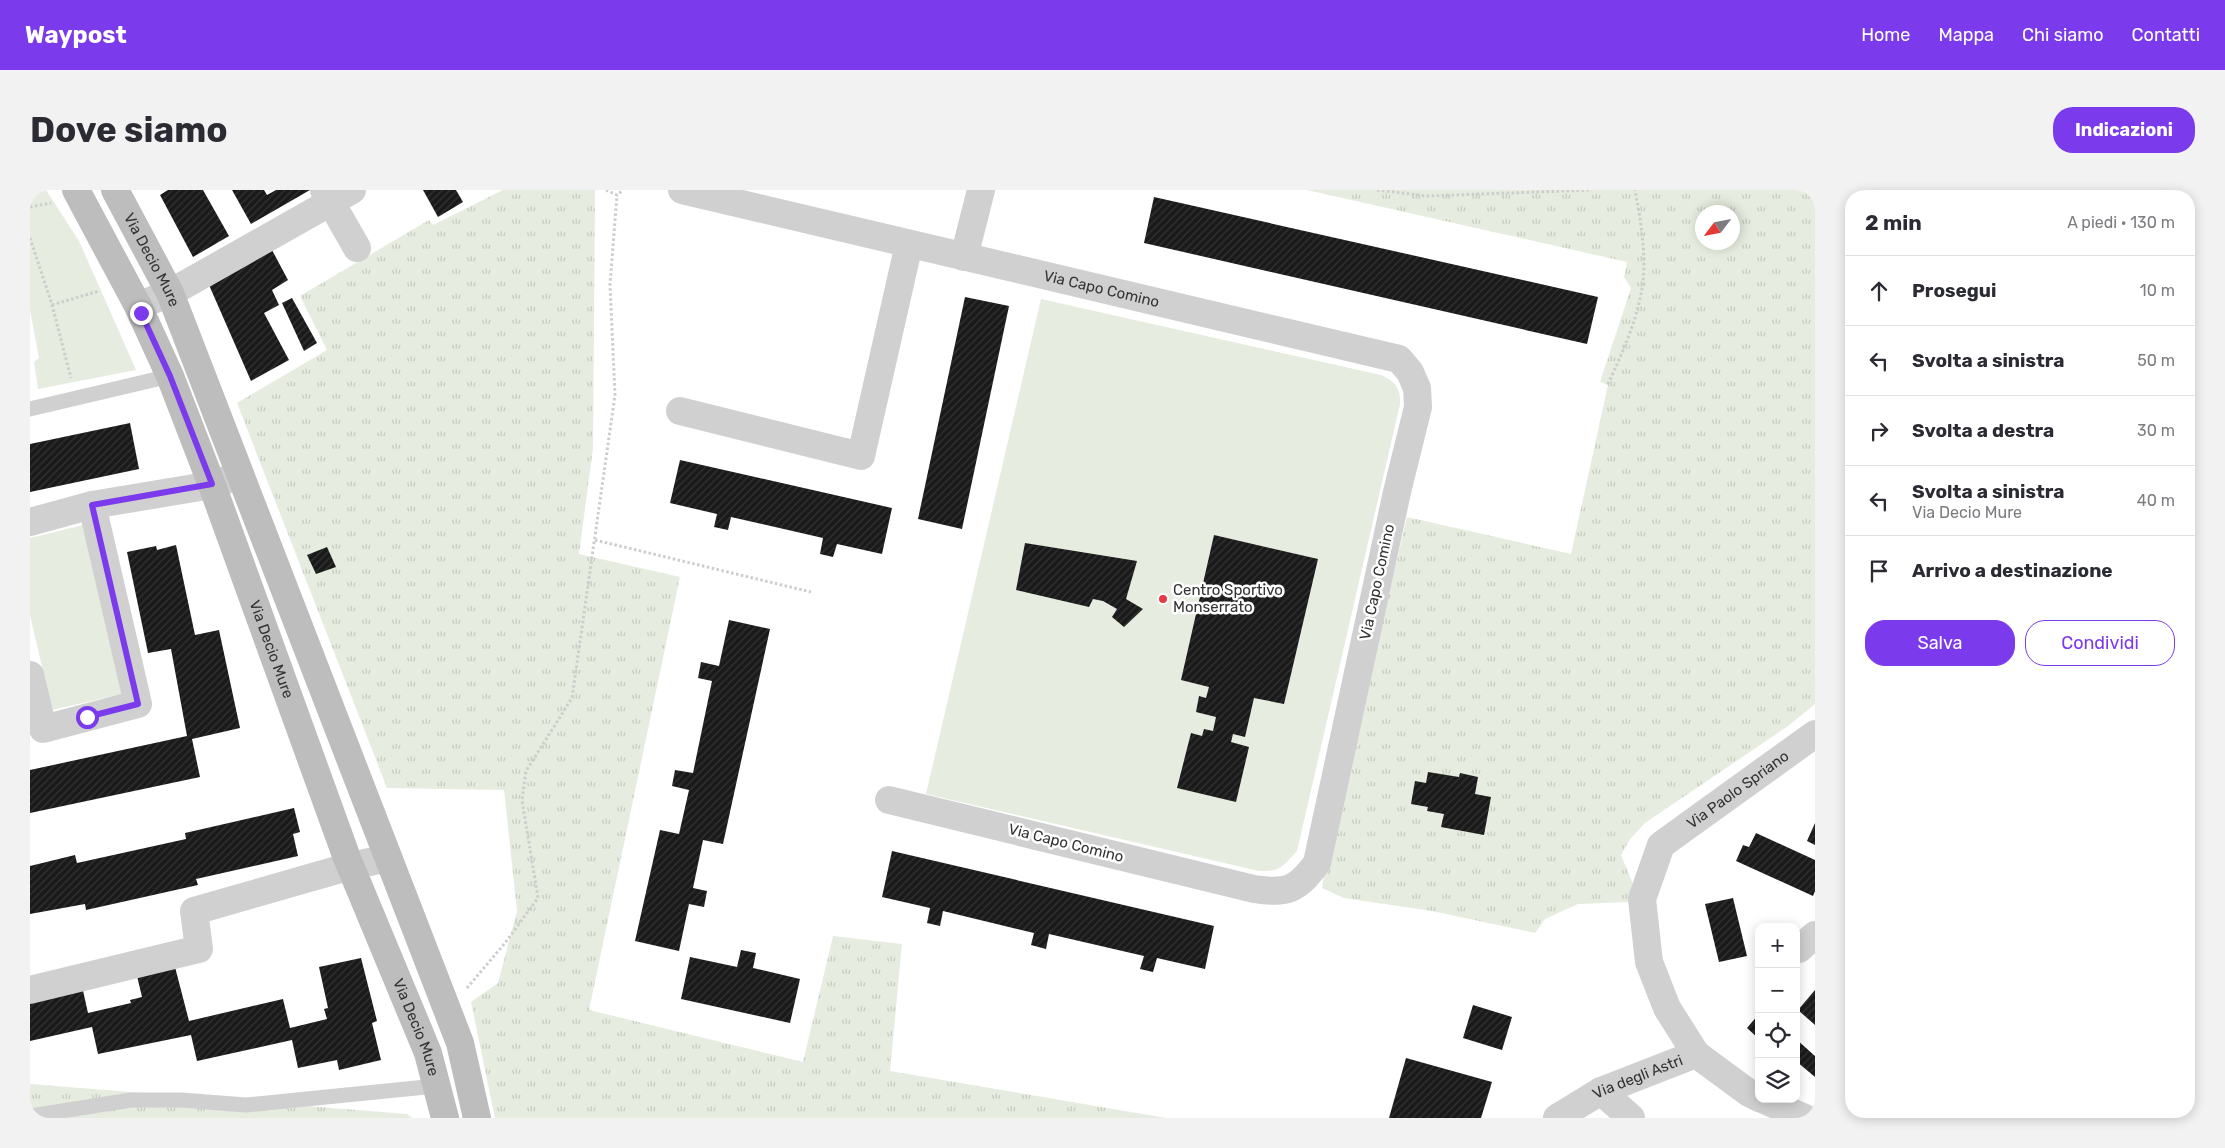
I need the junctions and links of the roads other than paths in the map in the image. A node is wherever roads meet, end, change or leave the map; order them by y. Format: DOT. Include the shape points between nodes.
graph roads {
  1 [pos="115,190"];
  2 [pos="682,190"];
  3 [pos="982,190"];
  4 [pos="336,194"];
  5 [pos="65,196"];
  6 [pos="909,244"];
  7 [pos="357,248"];
  8 [pos="964,257"];
  9 [pos="170,293"];
  10 [pos="138,306"];
  11 [pos="170,376"];
  12 [pos="30,409"];
  13 [pos="680,411"];
  14 [pos="240,475"];
  15 [pos="212,484"];
  16 [pos="92,505"];
  17 [pos="30,522"];
  18 [pos="30,674"];
  19 [pos="1815,734"];
  20 [pos="889,800"];
  21 [pos="388,858"];
  22 [pos="351,866"];
  23 [pos="30,990"];
  24 [pos="1696,1054"];
  25 [pos="436,1086"];
  26 [pos="1601,1091"];
  27 [pos="1755,1096"];
  28 [pos="1771,1103"];
  29 [pos="30,1116"];
  30 [pos="445,1118"];
  31 [pos="477,1118"];
  32 [pos="1557,1118"];
  33 [pos="1631,1118"];
  34 [pos="1805,1118"];
  1 -- 9 [label="street, Via Decio Mure"];
  2 -- 6 [label="street, Via Capo Comino"];
  3 -- 8 [label="street"];
  4 -- 7 [label="street"];
  4 -- 9 [label="street"];
  5 -- 10 [label="street, Via Decio Mure"];
  6 -- 8 [label="street, Via Capo Comino"];
  6 -- 13 [label="street" via="861,456"];
  8 -- 20 [label="street, Via Capo Comino" via="1399,359 1417,388 1418,407 1317,863 1306,879 1290,890 1254,889"];
  9 -- 10 [label="street"];
  9 -- 14 [label="street, Via Decio Mure"];
  10 -- 11 [label="street, Via Decio Mure"];
  11 -- 12 [label="lane"];
  11 -- 15 [label="street, Via Decio Mure"];
  14 -- 15 [label="street"];
  14 -- 21 [label="street, Via Decio Mure"];
  15 -- 16 [label="street"];
  15 -- 22 [label="street, Via Decio Mure"];
  16 -- 17 [label="street"];
  16 -- 18 [label="street" via="138,704 42,729"];
  19 -- 24 [label="street, Via Paolo Spriano" via="1661,845 1642,898 1649,962 1667,1008"];
  21 -- 22 [label="street"];
  21 -- 31 [label="street, Via Decio Mure" via="460,1043"];
  22 -- 23 [label="street" via="194,911 199,949"];
  22 -- 25 [label="street, Via Decio Mure" via="428,1054"];
  24 -- 26 [label="street, Via degli Astri"];
  24 -- 27 [label="street"];
  25 -- 29 [label="lane" via="246,1105 131,1100"];
  25 -- 30 [label="street, Via Decio Mure"];
  26 -- 32 [label="street, Via degli Astri"];
  26 -- 33 [label="street"];
  28 -- 34 [label="street"];
}
